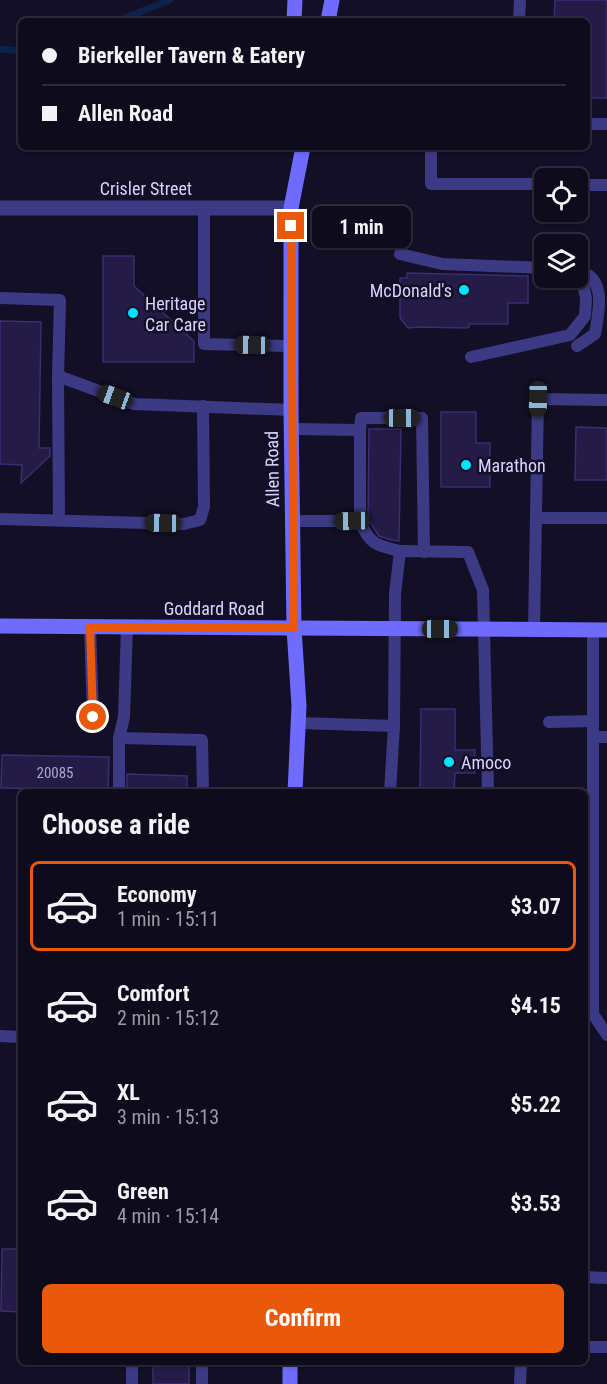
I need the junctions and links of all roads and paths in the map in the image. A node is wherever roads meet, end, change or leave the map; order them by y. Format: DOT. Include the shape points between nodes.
graph roads {
  1 [pos="295,0"];
  2 [pos="332,0"];
  3 [pos="520,0"];
  4 [pos="294,18"];
  5 [pos="329,18"];
  6 [pos="519,18"];
  7 [pos="590,124"];
  8 [pos="607,124"];
  9 [pos="292,150"];
  10 [pos="302,150"];
  11 [pos="431,150"];
  12 [pos="534,184"];
  13 [pos="588,185"];
  14 [pos="607,185"];
  15 [pos="0,208"];
  16 [pos="204,208"];
  17 [pos="291,208"];
  18 [pos="400,254"];
  19 [pos="534,268"];
  20 [pos="588,275"];
  21 [pos="584,288"];
  22 [pos="0,298"];
  23 [pos="291,346"];
  24 [pos="577,346"];
  25 [pos="471,357"];
  26 [pos="58,376"];
  27 [pos="607,400"];
  28 [pos="203,406"];
  29 [pos="291,410"];
  30 [pos="291,429"];
  31 [pos="360,430"];
  32 [pos="536,518"];
  33 [pos="607,518"];
  34 [pos="0,519"];
  35 [pos="58,520"];
  36 [pos="292,521"];
  37 [pos="360,521"];
  38 [pos="400,551"];
  39 [pos="424,552"];
  40 [pos="0,626"];
  41 [pos="90,627"];
  42 [pos="127,627"];
  43 [pos="294,628"];
  44 [pos="395,628"];
  45 [pos="485,629"];
  46 [pos="534,629"];
  47 [pos="600,629"];
  48 [pos="93,717"];
  49 [pos="593,721"];
  50 [pos="549,722"];
  51 [pos="298,723"];
  52 [pos="394,726"];
  53 [pos="593,737"];
  54 [pos="607,737"];
  55 [pos="119,738"];
  56 [pos="119,789"];
  57 [pos="203,789"];
  58 [pos="295,789"];
  59 [pos="390,789"];
  60 [pos="488,789"];
  61 [pos="607,1035"];
  62 [pos="0,1036"];
  63 [pos="18,1037"];
  64 [pos="588,1277"];
  65 [pos="607,1278"];
  66 [pos="588,1347"];
  67 [pos="607,1347"];
  68 [pos="132,1365"];
  69 [pos="202,1365"];
  70 [pos="290,1365"];
  71 [pos="520,1365"];
  72 [pos="132,1384"];
  73 [pos="202,1384"];
  74 [pos="290,1384"];
  75 [pos="520,1384"];
  1 -- 4 [label="main road"];
  2 -- 5 [label="main road"];
  3 -- 6 [label="lane"];
  7 -- 8 [label="lane"];
  9 -- 17 [label="main road"];
  10 -- 17 [label="main road, Allen Road"];
  11 -- 12 [label="lane" via="431,184"];
  13 -- 14 [label="lane"];
  15 -- 16 [label="street, Crisler Street"];
  16 -- 17 [label="street, Crisler Street"];
  16 -- 23 [label="lane" via="204,344"];
  17 -- 23 [label="main road, Allen Road"];
  18 -- 19 [label="lane" via="442,264"];
  20 -- 24 [label="lane" via="598,284 601,299 595,334"];
  21 -- 25 [label="lane" via="585,316 570,335"];
  22 -- 26 [label="lane" via="60,300"];
  23 -- 29 [label="main road, Allen Road"];
  26 -- 28 [label="lane" via="134,404"];
  26 -- 35 [label="lane"];
  27 -- 32 [label="lane" via="538,399"];
  28 -- 29 [label="lane"];
  28 -- 35 [label="lane" via="204,507 200,520 184,524"];
  29 -- 30 [label="main road, Allen Road"];
  30 -- 31 [label="lane"];
  30 -- 36 [label="main road, Allen Road"];
  31 -- 37 [label="lane"];
  31 -- 39 [label="lane" via="361,418 422,418"];
  32 -- 33 [label="lane"];
  32 -- 46 [label="lane"];
  34 -- 35 [label="lane"];
  36 -- 37 [label="lane"];
  36 -- 43 [label="main road, Allen Road"];
  37 -- 38 [label="lane" via="374,543"];
  38 -- 39 [label="lane"];
  38 -- 44 [label="lane"];
  39 -- 45 [label="lane" via="468,552 483,590"];
  40 -- 41 [label="main road, Goddard Road"];
  41 -- 42 [label="main road, Goddard Road"];
  41 -- 48 [label="lane"];
  42 -- 43 [label="main road, Goddard Road"];
  42 -- 55 [label="lane" via="124,717"];
  43 -- 44 [label="main road, Goddard Road"];
  43 -- 51 [label="main road, Allen Road"];
  44 -- 45 [label="main road, Goddard Road"];
  44 -- 52 [label="lane"];
  45 -- 46 [label="main road, Goddard Road"];
  45 -- 60 [label="lane"];
  46 -- 47 [label="main road, Goddard Road"];
  47 -- 49 [label="lane"];
  49 -- 50 [label="lane"];
  49 -- 53 [label="lane"];
  51 -- 52 [label="lane"];
  51 -- 58 [label="main road, Allen Road"];
  52 -- 59 [label="lane"];
  53 -- 54 [label="lane"];
  53 -- 61 [label="lane" via="593,1014"];
  55 -- 56 [label="lane"];
  55 -- 57 [label="lane" via="202,740"];
  62 -- 63 [label="lane"];
  64 -- 65 [label="lane"];
  66 -- 67 [label="lane"];
  68 -- 72 [label="lane"];
  69 -- 73 [label="lane"];
  70 -- 74 [label="main road"];
  71 -- 75 [label="lane"];
}
